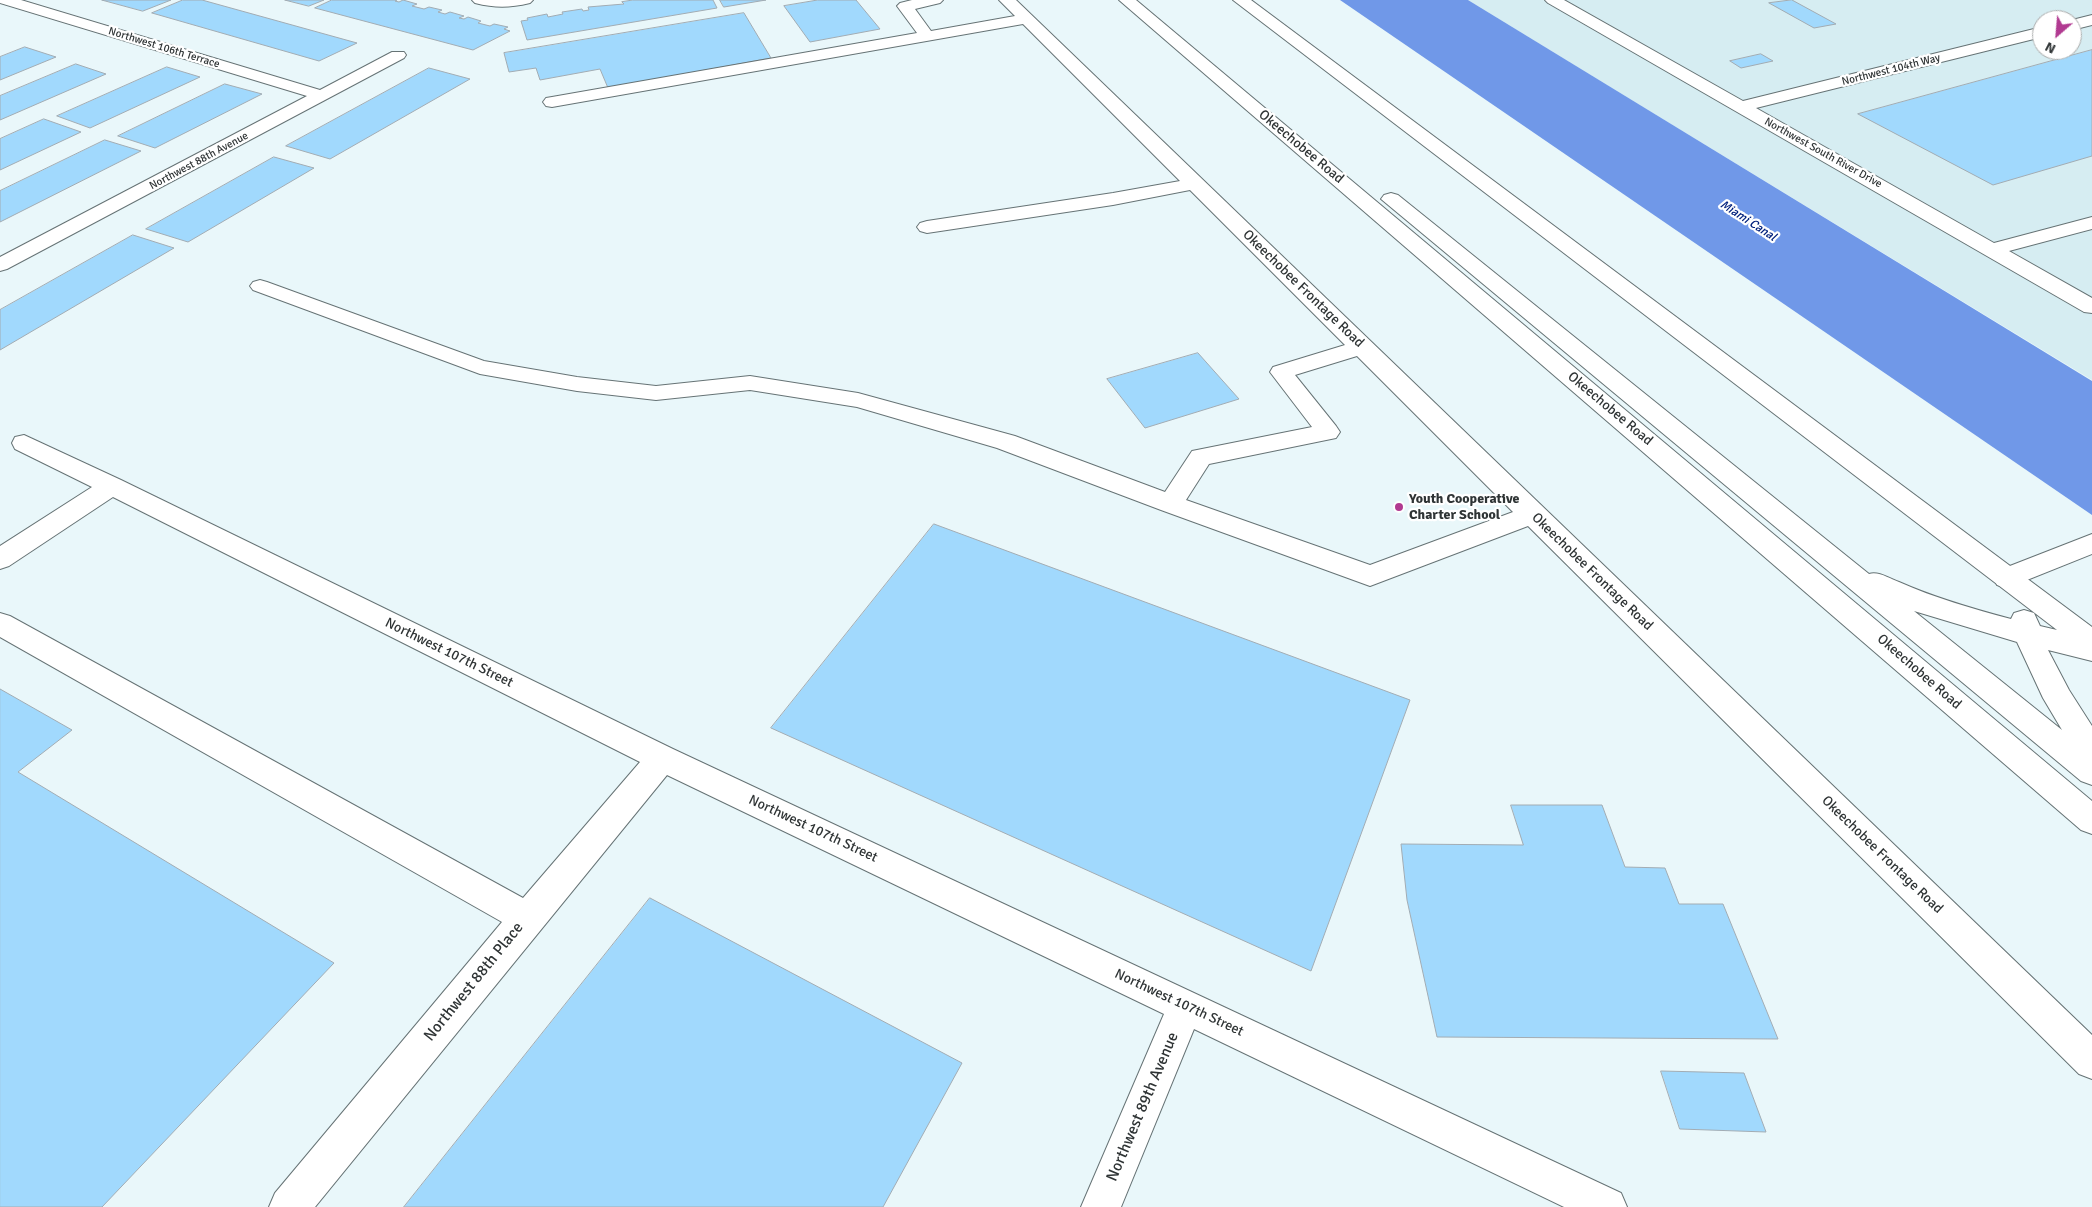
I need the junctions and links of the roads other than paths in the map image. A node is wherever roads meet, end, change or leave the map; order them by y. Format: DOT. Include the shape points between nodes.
graph roads {
  1 [pos="5,0"];
  2 [pos="480,0"];
  3 [pos="525,0"];
  4 [pos="935,0"];
  5 [pos="1007,0"];
  6 [pos="1127,0"];
  7 [pos="1241,0"];
  8 [pos="1553,0"];
  9 [pos="1026,19"];
  10 [pos="2032,34"];
  11 [pos="928,36"];
  12 [pos="398,55"];
  13 [pos="323,96"];
  14 [pos="552,102"];
  15 [pos="1740,107"];
  16 [pos="1255,108"];
  17 [pos="1194,184"];
  18 [pos="2092,223"];
  19 [pos="927,227"];
  20 [pos="1992,248"];
  21 [pos="1,264"];
  22 [pos="260,286"];
  23 [pos="2092,307"];
  24 [pos="1362,347"];
  25 [pos="24,443"];
  26 [pos="112,486"];
  27 [pos="1170,504"];
  28 [pos="1533,514"];
  29 [pos="2090,544"];
  30 [pos="0,559"];
  31 [pos="1846,569"];
  32 [pos="2007,578"];
  33 [pos="0,624"];
  34 [pos="2029,634"];
  35 [pos="2092,642"];
  36 [pos="2092,650"];
  37 [pos="2092,752"];
  38 [pos="662,758"];
  39 [pos="2092,772"];
  40 [pos="2092,820"];
  41 [pos="527,918"];
  42 [pos="1185,1006"];
  43 [pos="2092,1061"];
  44 [pos="289,1207"];
  45 [pos="1101,1207"];
  46 [pos="1607,1207"];
  1 -- 13 [label="main road, Northwest 106th Terrace"];
  2 -- 3 [label="main road" via="496,4"];
  4 -- 11 [label="main road" via="905,6"];
  5 -- 9 [label="main road, Okeechobee Frontage Road"];
  6 -- 16 [label="main road, Okeechobee Road"];
  7 -- 32 [label="main road"];
  8 -- 15 [label="main road, Northwest South River Drive"];
  9 -- 11 [label="main road"];
  9 -- 17 [label="main road, Okeechobee Frontage Road"];
  10 -- 15 [label="main road, Northwest 104th Way"];
  11 -- 14 [label="main road"];
  12 -- 13 [label="main road, Northwest 88th Avenue"];
  13 -- 21 [label="main road, Northwest 88th Avenue"];
  15 -- 20 [label="main road, Northwest South River Drive"];
  16 -- 31 [label="main road" via="1361,174"];
  16 -- 40 [label="main road, Okeechobee Road"];
  17 -- 19 [label="main road" via="1113,200"];
  17 -- 24 [label="main road, Okeechobee Frontage Road"];
  18 -- 20 [label="main road"];
  20 -- 23 [label="main road, Northwest South River Drive"];
  22 -- 27 [label="main road" via="480,367 577,384 656,393 750,383 858,400 1006,442"];
  24 -- 27 [label="main road" via="1281,372 1328,432 1200,457"];
  24 -- 28 [label="main road, Okeechobee Frontage Road"];
  25 -- 26 [label="main road, Northwest 107th Street"];
  26 -- 30 [label="main road"];
  26 -- 38 [label="main road, Northwest 107th Street"];
  27 -- 28 [label="main road" via="1370,576"];
  28 -- 43 [label="main road, Okeechobee Frontage Road"];
  29 -- 32 [label="main road"];
  31 -- 34 [label="main road" via="1933,606"];
  31 -- 39 [label="main road"];
  32 -- 34 [label="main road"];
  32 -- 35 [label="main road"];
  33 -- 41 [label="main road"];
  34 -- 36 [label="main road"];
  34 -- 37 [label="main road" via="2058,698"];
  38 -- 41 [label="main road, Northwest 88th Place"];
  38 -- 42 [label="main road, Northwest 107th Street"];
  41 -- 44 [label="main road, Northwest 88th Place"];
  42 -- 45 [label="main road, Northwest 89th Avenue"];
  42 -- 46 [label="main road, Northwest 107th Street"];
}
